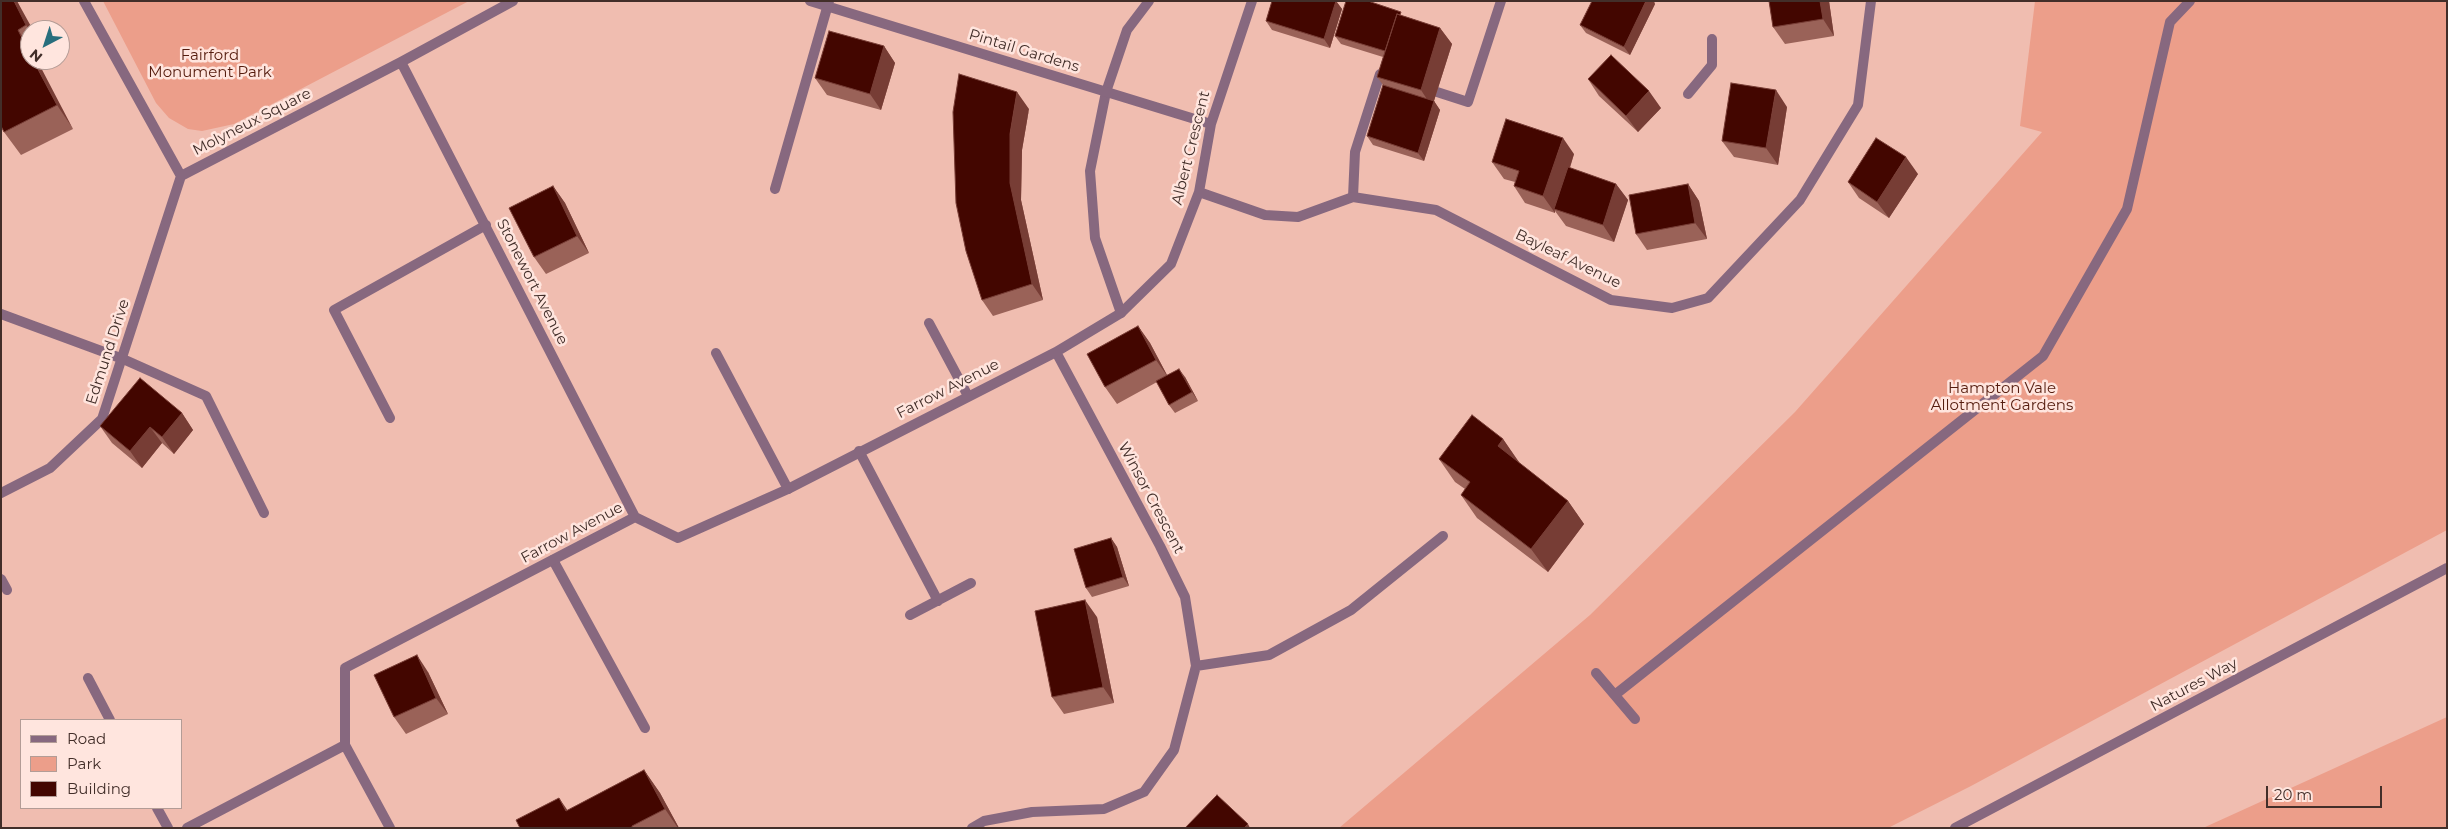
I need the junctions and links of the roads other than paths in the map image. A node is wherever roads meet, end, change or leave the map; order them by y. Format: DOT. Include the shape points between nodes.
graph roads {
  1 [pos="84,1"];
  2 [pos="513,1"];
  3 [pos="810,1"];
  4 [pos="1149,1"];
  5 [pos="1252,1"];
  6 [pos="1502,1"];
  7 [pos="1870,1"];
  8 [pos="2190,1"];
  9 [pos="828,4"];
  10 [pos="1712,39"];
  11 [pos="401,62"];
  12 [pos="1393,78"];
  13 [pos="1106,92"];
  14 [pos="1437,92"];
  15 [pos="1688,94"];
  16 [pos="1211,124"];
  17 [pos="181,176"];
  18 [pos="775,189"];
  19 [pos="1199,192"];
  20 [pos="1353,198"];
  21 [pos="486,225"];
  22 [pos="1120,313"];
  23 [pos="1,314"];
  24 [pos="929,324"];
  25 [pos="1056,352"];
  26 [pos="716,353"];
  27 [pos="123,359"];
  28 [pos="968,396"];
  29 [pos="390,418"];
  30 [pos="859,451"];
  31 [pos="788,488"];
  32 [pos="1,492"];
  33 [pos="264,513"];
  34 [pos="635,517"];
  35 [pos="1443,536"];
  36 [pos="552,560"];
  37 [pos="2447,568"];
  38 [pos="1,579"];
  39 [pos="971,583"];
  40 [pos="7,590"];
  41 [pos="938,601"];
  42 [pos="910,614"];
  43 [pos="1196,666"];
  44 [pos="1596,673"];
  45 [pos="88,678"];
  46 [pos="1616,694"];
  47 [pos="109,719"];
  48 [pos="1635,719"];
  49 [pos="645,728"];
  50 [pos="345,745"];
  51 [pos="158,809"];
  52 [pos="168,828"];
  53 [pos="188,828"];
  54 [pos="390,828"];
  55 [pos="972,828"];
  56 [pos="1955,828"];
  1 -- 17 [label="street"];
  2 -- 11 [label="street, Molyneux Square"];
  3 -- 9 [label="street, Pintail Gardens"];
  4 -- 13 [label="street" via="1127,30"];
  5 -- 16 [label="street, Albert Crescent"];
  6 -- 14 [label="street" via="1468,102"];
  7 -- 20 [label="street, Bayleaf Avenue" via="1858,105 1800,200 1708,298 1672,308 1611,300 1436,210"];
  8 -- 46 [label="street" via="2170,22 2127,208 2043,356"];
  9 -- 13 [label="street, Pintail Gardens"];
  9 -- 18 [label="street"];
  10 -- 15 [label="street" via="1712,65"];
  11 -- 17 [label="street, Molyneux Square"];
  11 -- 21 [label="street, Stonewort Avenue"];
  12 -- 20 [label="street" via="1380,74 1354,152"];
  13 -- 16 [label="street, Pintail Gardens"];
  13 -- 22 [label="street" via="1090,171 1096,238"];
  16 -- 19 [label="street, Albert Crescent"];
  17 -- 27 [label="street, Edmund Drive"];
  19 -- 20 [label="street, Bayleaf Avenue" via="1265,215 1298,217"];
  19 -- 22 [label="street, Albert Crescent" via="1171,264"];
  21 -- 29 [label="street" via="334,310"];
  21 -- 34 [label="street, Stonewort Avenue"];
  22 -- 25 [label="street, Farrow Avenue"];
  23 -- 27 [label="street"];
  24 -- 28 [label="street"];
  25 -- 28 [label="street, Farrow Avenue"];
  25 -- 43 [label="street, Winsor Crescent" via="1184,597"];
  26 -- 31 [label="street"];
  27 -- 32 [label="street, Edmund Drive" via="102,419 50,468"];
  27 -- 33 [label="street" via="206,396"];
  28 -- 30 [label="street, Farrow Avenue"];
  30 -- 31 [label="street, Farrow Avenue"];
  30 -- 41 [label="street"];
  31 -- 34 [label="street, Farrow Avenue" via="678,538"];
  34 -- 36 [label="street, Farrow Avenue"];
  35 -- 43 [label="street" via="1350,610 1269,655"];
  36 -- 49 [label="street"];
  36 -- 50 [label="street, Farrow Avenue" via="345,668"];
  37 -- 56 [label="street, Natures Way"];
  38 -- 40 [label="street"];
  39 -- 41 [label="street"];
  41 -- 42 [label="street"];
  43 -- 55 [label="street, Winsor Crescent" via="1174,750 1144,792 1104,809 1032,812 984,821"];
  44 -- 46 [label="street"];
  45 -- 47 [label="street"];
  46 -- 48 [label="street"];
  50 -- 53 [label="street"];
  50 -- 54 [label="street"];
  51 -- 52 [label="street"];
}
